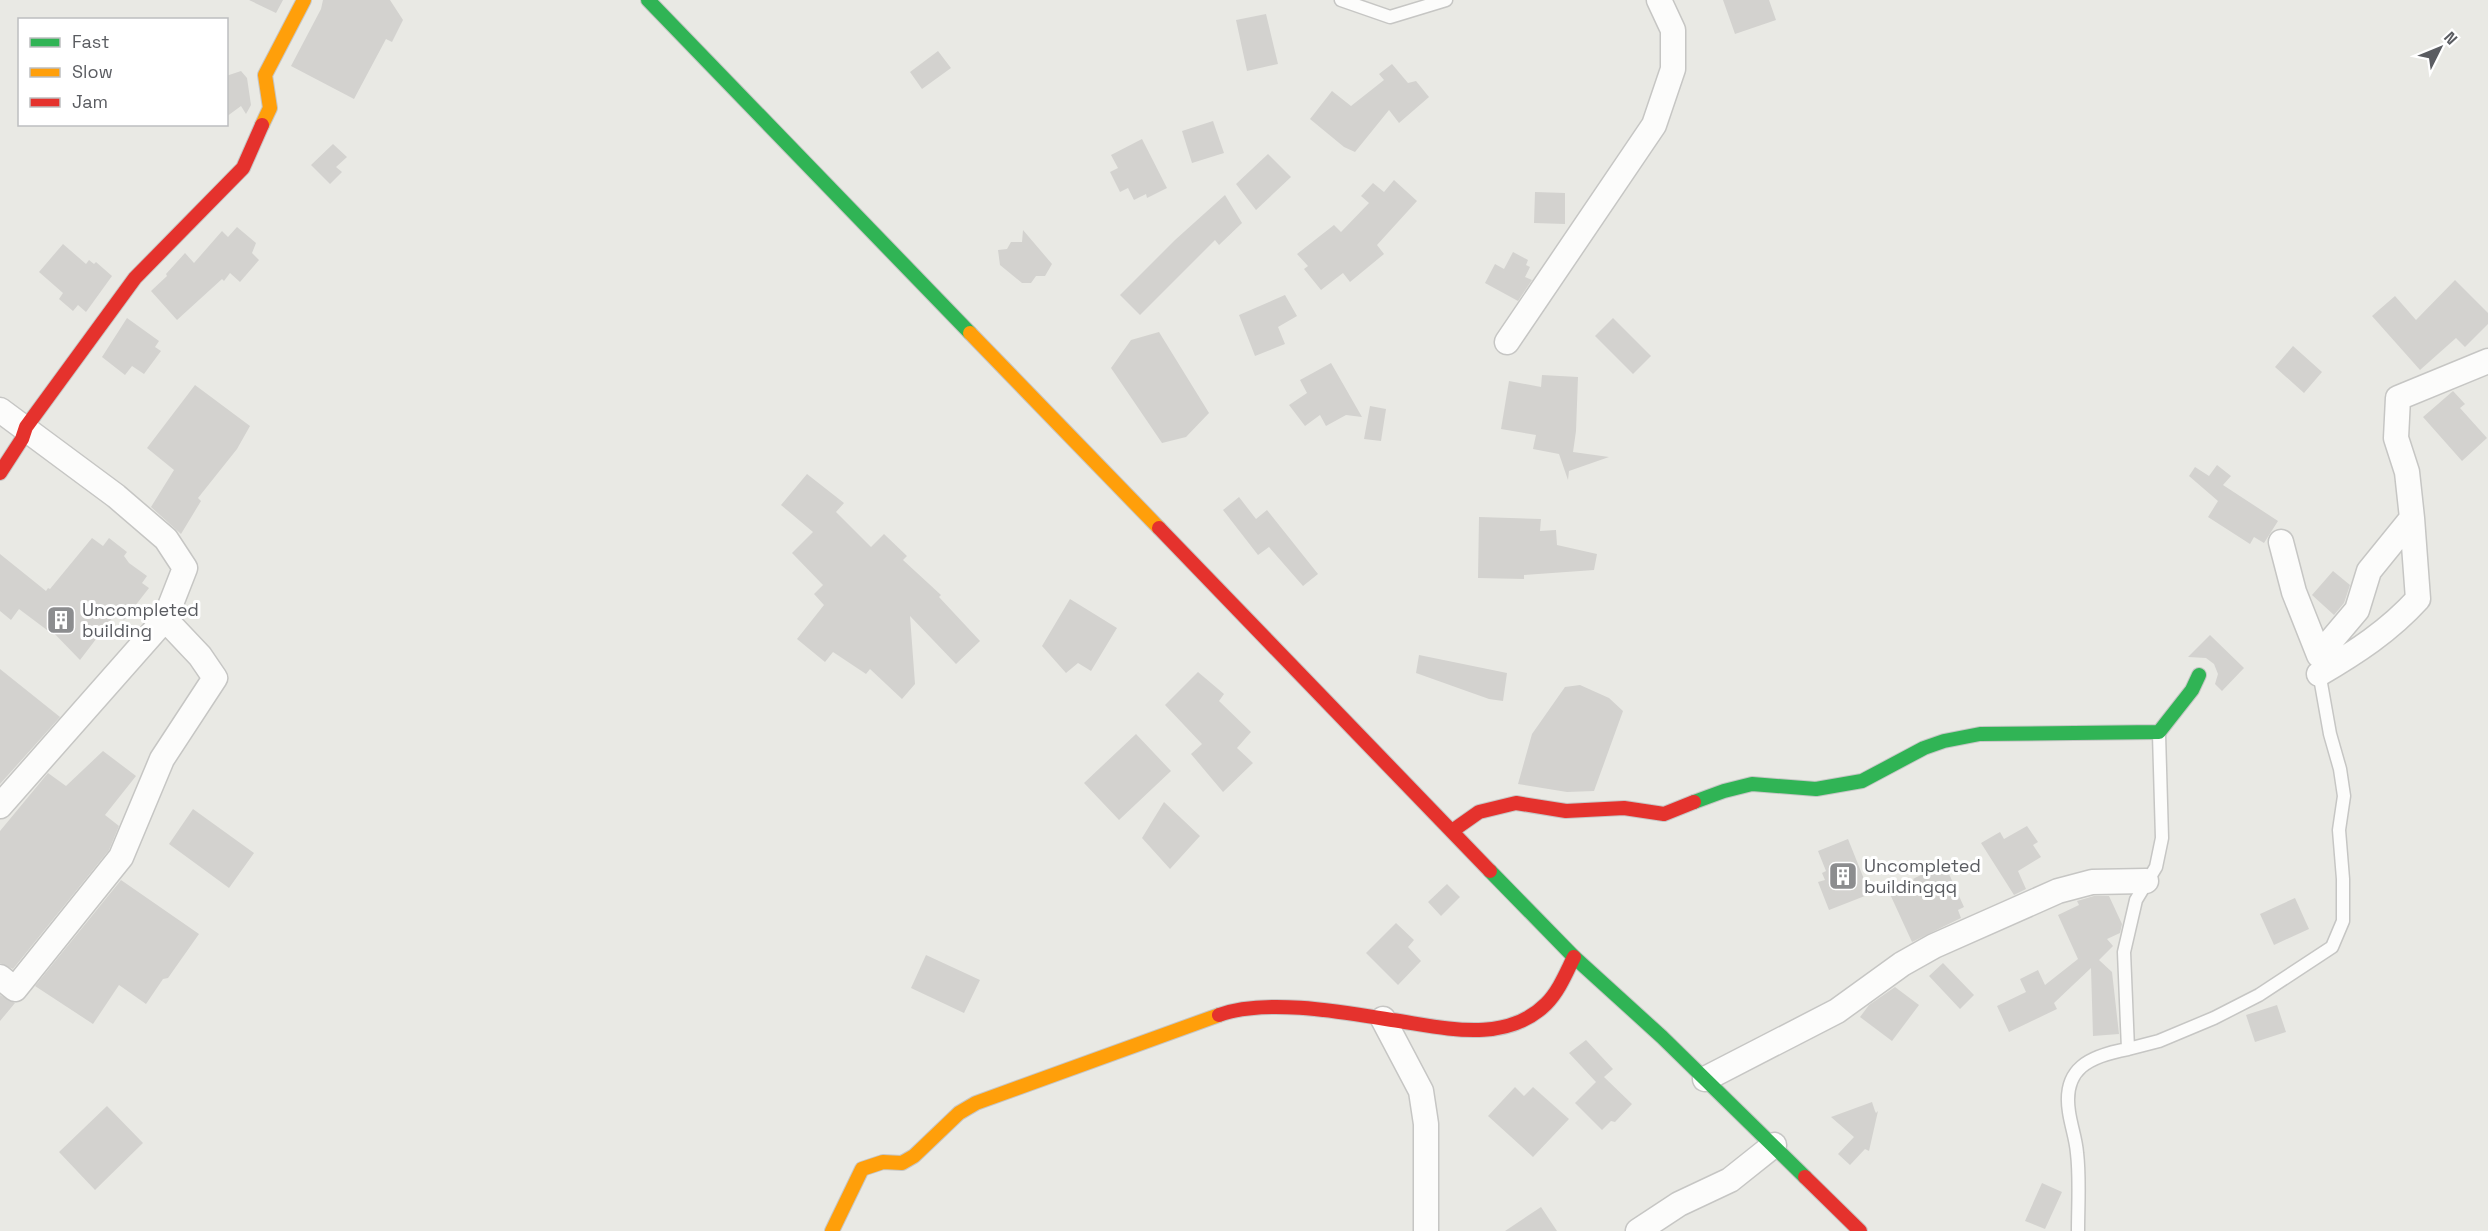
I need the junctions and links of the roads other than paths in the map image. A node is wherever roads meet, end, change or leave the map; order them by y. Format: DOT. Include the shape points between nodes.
graph roads {
  1 [pos="304,0"];
  2 [pos="648,0"];
  3 [pos="1341,0"];
  4 [pos="1446,0"];
  5 [pos="1659,0"];
  6 [pos="1507,342"];
  7 [pos="2488,361"];
  8 [pos="0,410"];
  9 [pos="26,428"];
  10 [pos="0,473"];
  11 [pos="2412,518"];
  12 [pos="2281,542"];
  13 [pos="165,619"];
  14 [pos="2319,665"];
  15 [pos="2199,675"];
  16 [pos="2159,732"];
  17 [pos="0,806"];
  18 [pos="1452,831"];
  19 [pos="2146,880"];
  20 [pos="1574,957"];
  21 [pos="0,977"];
  22 [pos="1383,1019"];
  23 [pos="2128,1049"];
  24 [pos="1705,1078"];
  25 [pos="1774,1145"];
  26 [pos="832,1231"];
  27 [pos="1426,1231"];
  28 [pos="1638,1231"];
  29 [pos="1860,1231"];
  30 [pos="2078,1231"];
  1 -- 9 [label="street" via="265,75 270,108 243,168 135,278"];
  2 -- 18 [label="street"];
  3 -- 4 [label="lane" via="1390,17"];
  5 -- 6 [label="street" via="1673,30 1673,69 1654,125"];
  7 -- 11 [label="street" via="2398,398 2396,438 2407,472"];
  8 -- 9 [label="street"];
  9 -- 10 [label="street"];
  9 -- 13 [label="street" via="166,539 185,568"];
  11 -- 14 [label="street" via="2369,571 2357,610"];
  11 -- 14 [label="street" via="2418,599 2361,650"];
  12 -- 14 [label="street"];
  13 -- 17 [label="street"];
  13 -- 21 [label="street" via="215,678 162,759 121,857 15,989"];
  14 -- 23 [label="lane" via="2344,796 2339,830 2343,921 2332,947 2259,995 2214,1018"];
  15 -- 16 [label="street"];
  16 -- 18 [label="street" via="1980,734 1924,748 1862,781 1816,789 1752,784 1664,814 1624,808 1566,811 1516,803 1479,812"];
  16 -- 19 [label="lane" via="2162,838 2157,867"];
  18 -- 20 [label="street"];
  19 -- 23 [label="lane" via="2136,900 2124,952"];
  19 -- 24 [label="street" via="2092,882 2058,891 1934,946 1837,1011"];
  20 -- 22 [label="street" via="1546,1004 1511,1024 1456,1030"];
  20 -- 24 [label="street"];
  22 -- 26 [label="street" via="1257,1007 1228,1012 975,1103 902,1163 883,1162 862,1169"];
  22 -- 27 [label="street" via="1421,1091 1426,1124"];
  23 -- 30 [label="lane" via="2086,1061 2069,1082 2068,1110 2077,1153"];
  24 -- 25 [label="street"];
  25 -- 28 [label="street" via="1730,1180 1679,1204"];
  25 -- 29 [label="street"];
}
